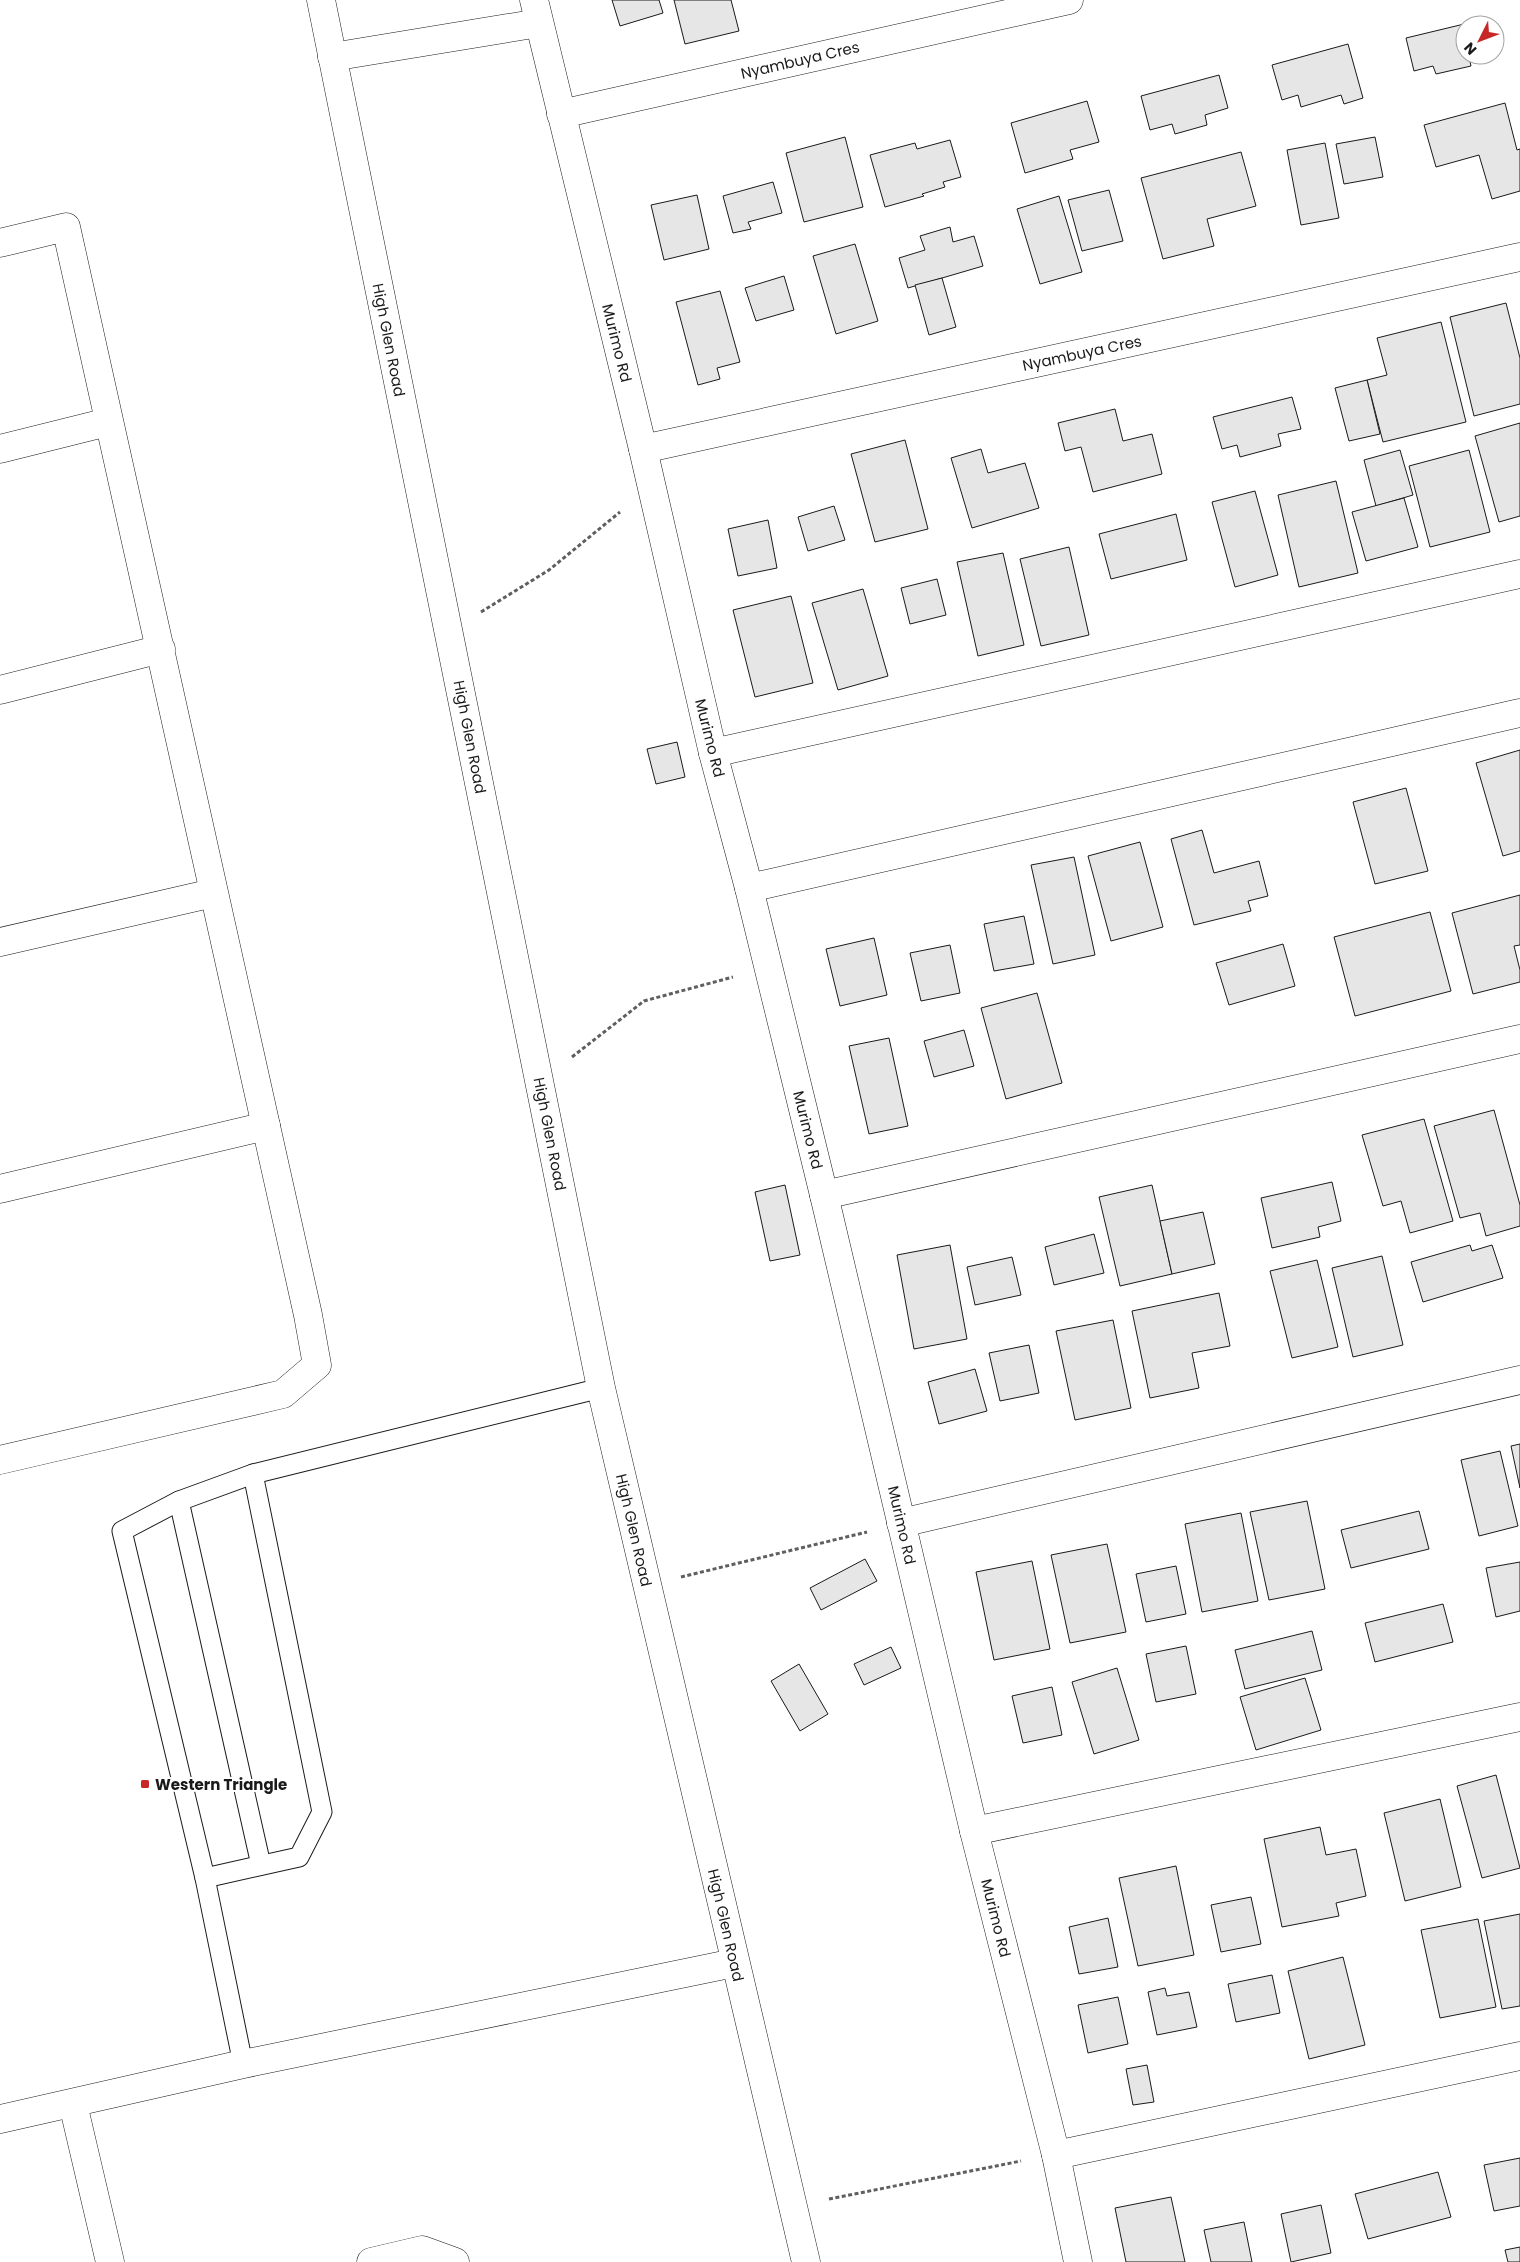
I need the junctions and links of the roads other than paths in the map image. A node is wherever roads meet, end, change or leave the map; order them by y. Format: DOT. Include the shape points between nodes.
graph roads {
  1 [pos="320,0"];
  2 [pos="1069,0"];
  3 [pos="536,11"];
  4 [pos="332,58"];
  5 [pos="561,114"];
  6 [pos="0,243"];
  7 [pos="1520,257"];
  8 [pos="108,422"];
  9 [pos="0,449"];
  10 [pos="643,449"];
  11 [pos="1520,574"];
  12 [pos="161,649"];
  13 [pos="0,690"];
  14 [pos="1520,713"];
  15 [pos="713,753"];
  16 [pos="749,888"];
  17 [pos="212,893"];
  18 [pos="0,942"];
  19 [pos="1520,1039"];
  20 [pos="266,1126"];
  21 [pos="0,1189"];
  22 [pos="824,1195"];
  23 [pos="1520,1380"];
  24 [pos="601,1388"];
  25 [pos="0,1460"];
  26 [pos="253,1474"];
  27 [pos="179,1501"];
  28 [pos="901,1523"];
  29 [pos="1520,1717"];
  30 [pos="974,1831"];
  31 [pos="262,1865"];
  32 [pos="205,1878"];
  33 [pos="734,1963"];
  34 [pos="1520,2056"];
  35 [pos="243,2064"];
  36 [pos="73,2104"];
  37 [pos="0,2119"];
  38 [pos="1056,2155"];
  39 [pos="110,2262"];
  40 [pos="371,2262"];
  41 [pos="455,2262"];
  42 [pos="806,2262"];
  43 [pos="1078,2262"];
  1 -- 4 [label="street, High Glen Road"];
  2 -- 5 [label="street, Nyambuya Cres"];
  3 -- 4 [label="street"];
  3 -- 5 [label="street, Murimo Rd"];
  4 -- 24 [label="street, High Glen Road"];
  5 -- 10 [label="street, Murimo Rd"];
  6 -- 8 [label="street" via="66,227"];
  7 -- 10 [label="street, Nyambuya Cres"];
  8 -- 9 [label="street"];
  8 -- 12 [label="street"];
  10 -- 15 [label="street, Murimo Rd"];
  11 -- 15 [label="street"];
  12 -- 13 [label="street"];
  12 -- 17 [label="street"];
  14 -- 16 [label="street"];
  15 -- 16 [label="street, Murimo Rd"];
  16 -- 22 [label="street, Murimo Rd"];
  17 -- 18 [label="street"];
  17 -- 20 [label="street"];
  19 -- 22 [label="street"];
  20 -- 21 [label="street"];
  20 -- 25 [label="street" via="317,1365 283,1394"];
  22 -- 28 [label="street, Murimo Rd"];
  23 -- 28 [label="street"];
  24 -- 26 [label="lane"];
  24 -- 33 [label="street, High Glen Road"];
  26 -- 27 [label="lane"];
  26 -- 31 [label="lane" via="322,1812 299,1857"];
  27 -- 31 [label="lane"];
  27 -- 32 [label="lane" via="122,1531"];
  28 -- 30 [label="street, Murimo Rd"];
  29 -- 30 [label="street"];
  30 -- 38 [label="street, Murimo Rd"];
  31 -- 32 [label="lane"];
  32 -- 35 [label="lane"];
  33 -- 35 [label="street"];
  33 -- 42 [label="street, High Glen Road"];
  34 -- 38 [label="street"];
  35 -- 36 [label="street"];
  36 -- 37 [label="street"];
  36 -- 39 [label="street"];
  38 -- 43 [label="street, Murimo Rd"];
  40 -- 41 [label="street" via="422,2250"];
}
